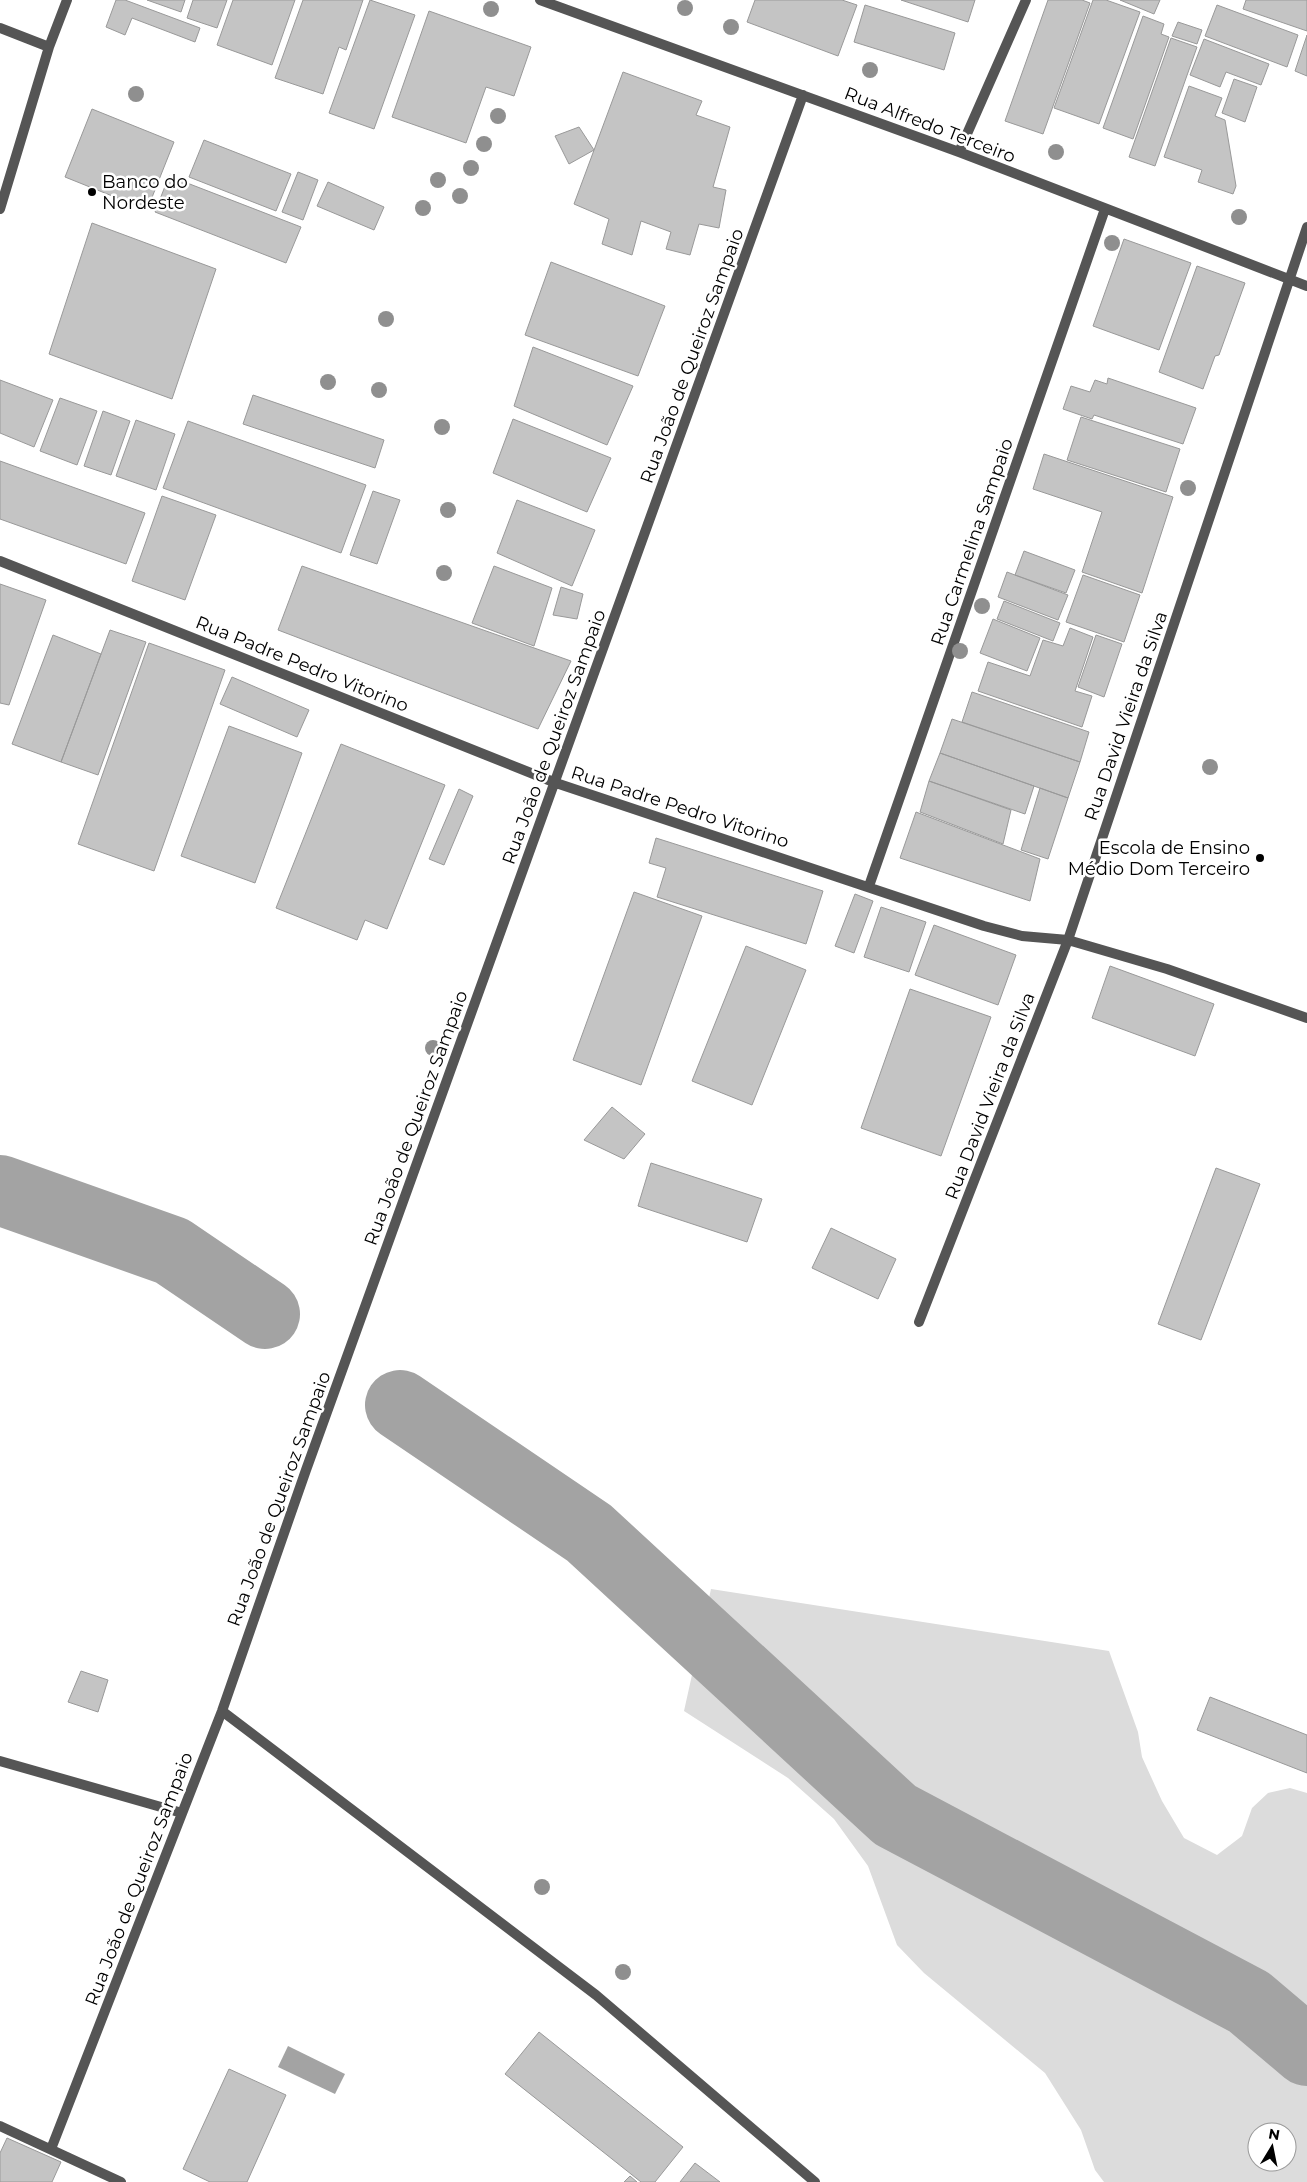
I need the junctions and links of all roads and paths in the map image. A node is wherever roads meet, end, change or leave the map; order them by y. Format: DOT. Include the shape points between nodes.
graph roads {
  1 [pos="67,0"];
  2 [pos="540,0"];
  3 [pos="1026,0"];
  4 [pos="0,28"];
  5 [pos="49,47"];
  6 [pos="803,95"];
  7 [pos="959,152"];
  8 [pos="0,209"];
  9 [pos="1105,209"];
  10 [pos="1307,227"];
  11 [pos="1290,280"];
  12 [pos="1307,286"];
  13 [pos="0,561"];
  14 [pos="556,783"];
  15 [pos="869,886"];
  16 [pos="1068,940"];
  17 [pos="1307,1018"];
  18 [pos="919,1322"];
  19 [pos="222,1712"];
  20 [pos="0,1761"];
  21 [pos="182,1813"];
  22 [pos="0,2126"];
  23 [pos="51,2149"];
  24 [pos="121,2182"];
  25 [pos="815,2182"];
  1 -- 5 [label="street"];
  2 -- 6 [label="street, Rua Alfredo Terceiro"];
  3 -- 7 [label="street"];
  4 -- 5 [label="street"];
  5 -- 8 [label="street"];
  6 -- 7 [label="street, Rua Alfredo Terceiro"];
  6 -- 14 [label="street, Rua João de Queiroz Sampaio"];
  7 -- 9 [label="street, Rua Alfredo Terceiro"];
  9 -- 11 [label="street, Rua Alfredo Terceiro"];
  9 -- 15 [label="street, Rua Carmelina Sampaio"];
  10 -- 11 [label="street, Rua David Vieira da Silva"];
  11 -- 12 [label="street, Rua Alfredo Terceiro"];
  11 -- 16 [label="street, Rua David Vieira da Silva"];
  13 -- 14 [label="street, Rua Padre Pedro Vitorino"];
  14 -- 15 [label="street, Rua Padre Pedro Vitorino"];
  14 -- 19 [label="street, Rua João de Queiroz Sampaio" via="306,1470"];
  15 -- 16 [label="street, Rua Padre Pedro Vitorino" via="1022,936"];
  16 -- 17 [label="street, Rua Padre Pedro Vitorino" via="1167,969"];
  16 -- 18 [label="street, Rua David Vieira da Silva"];
  19 -- 21 [label="street, Rua João de Queiroz Sampaio"];
  19 -- 25 [label="street" via="596,1995"];
  20 -- 21 [label="street"];
  21 -- 23 [label="street, Rua João de Queiroz Sampaio"];
  22 -- 23 [label="street"];
  23 -- 24 [label="street"];
}
